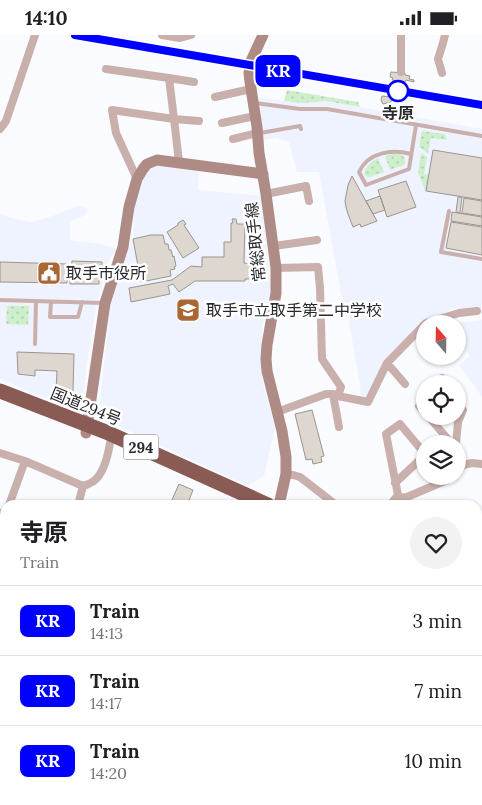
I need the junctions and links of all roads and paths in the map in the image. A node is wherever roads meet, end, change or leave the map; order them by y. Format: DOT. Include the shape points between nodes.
graph roads {
  1 [pos="35,35"];
  2 [pos="162,35"];
  3 [pos="191,35"];
  4 [pos="263,35"];
  5 [pos="401,35"];
  6 [pos="445,35"];
  7 [pos="106,69"];
  8 [pos="401,72"];
  9 [pos="442,73"];
  10 [pos="169,78"];
  11 [pos="194,83"];
  12 [pos="250,89"];
  13 [pos="215,97"];
  14 [pos="253,103"];
  15 [pos="255,116"];
  16 [pos="174,119"];
  17 [pos="199,121"];
  18 [pos="222,123"];
  19 [pos="416,125"];
  20 [pos="0,129"];
  21 [pos="301,129"];
  22 [pos="258,133"];
  23 [pos="482,136"];
  24 [pos="233,139"];
  25 [pos="411,154"];
  26 [pos="179,162"];
  27 [pos="263,174"];
  28 [pos="137,179"];
  29 [pos="266,194"];
  30 [pos="309,201"];
  31 [pos="449,211"];
  32 [pos="317,240"];
  33 [pos="274,246"];
  34 [pos="482,259"];
  35 [pos="276,268"];
  36 [pos="0,300"];
  37 [pos="36,301"];
  38 [pos="51,301"];
  39 [pos="82,302"];
  40 [pos="105,303"];
  41 [pos="476,311"];
  42 [pos="34,344"];
  43 [pos="387,363"];
  44 [pos="405,384"];
  45 [pos="0,391"];
  46 [pos="335,395"];
  47 [pos="0,400"];
  48 [pos="277,412"];
  49 [pos="436,425"];
  50 [pos="339,427"];
  51 [pos="86,429"];
  52 [pos="444,435"];
  53 [pos="110,443"];
  54 [pos="416,443"];
  55 [pos="0,453"];
  56 [pos="25,461"];
  57 [pos="416,463"];
  58 [pos="482,464"];
  59 [pos="466,466"];
  60 [pos="286,474"];
  61 [pos="395,483"];
  62 [pos="435,485"];
  63 [pos="83,486"];
  64 [pos="396,498"];
  65 [pos="11,500"];
  66 [pos="79,500"];
  67 [pos="235,500"];
  68 [pos="257,500"];
  69 [pos="280,500"];
  70 [pos="330,500"];
  1 -- 20 [label="street" via="6,121"];
  2 -- 3 [label="street" via="180,38"];
  4 -- 12 [label="main road, 常総取手線" via="251,61"];
  5 -- 8 [label="street"];
  6 -- 9 [label="street" via="438,59"];
  7 -- 10 [label="street"];
  10 -- 11 [label="street"];
  10 -- 16 [label="street"];
  12 -- 13 [label="street"];
  12 -- 14 [label="main road, 常総取手線"];
  14 -- 15 [label="main road, 常総取手線"];
  14 -- 19 [label="lane" via="327,109"];
  15 -- 18 [label="street"];
  15 -- 22 [label="main road, 常総取手線"];
  16 -- 17 [label="street"];
  16 -- 26 [label="street"];
  16 -- 28 [label="street" via="112,110 116,133"];
  19 -- 23 [label="lane"];
  19 -- 25 [label="lane"];
  21 -- 22 [label="lane" via="300,126"];
  22 -- 24 [label="street"];
  22 -- 27 [label="main road, 常総取手線"];
  25 -- 25 [label="lane" via="409,169 366,185 359,172 363,165 380,153"];
  26 -- 27 [label="main road"];
  26 -- 28 [label="main road" via="152,161"];
  27 -- 29 [label="main road, 常総取手線"];
  28 -- 40 [label="main road" via="123,247"];
  29 -- 30 [label="street" via="306,186"];
  29 -- 33 [label="main road, 常総取手線"];
  31 -- 34 [label="lane" via="441,252"];
  32 -- 33 [label="street"];
  33 -- 35 [label="main road, 常総取手線"];
  35 -- 46 [label="street" via="318,267 322,359 341,387"];
  35 -- 48 [label="main road, 常総取手線" via="276,293 266,359"];
  36 -- 37 [label="lane"];
  37 -- 38 [label="lane"];
  37 -- 42 [label="lane"];
  38 -- 39 [label="lane"];
  38 -- 39 [label="lane" via="50,317 78,317"];
  39 -- 40 [label="lane"];
  40 -- 51 [label="main road"];
  41 -- 43 [label="street" via="426,323"];
  43 -- 44 [label="street"];
  43 -- 46 [label="street" via="368,402"];
  45 -- 51 [label="highway, 国道294号 / 294"];
  46 -- 48 [label="street" via="326,394"];
  46 -- 50 [label="street"];
  47 -- 51 [label="highway, 国道294号 / 294"];
  48 -- 60 [label="main road, 常総取手線"];
  49 -- 52 [label="street"];
  51 -- 53 [label="highway, 国道294号 / 294"];
  51 -- 68 [label="highway, 国道294号 / 294" via="166,458"];
  53 -- 63 [label="street" via="100,475 94,482"];
  53 -- 67 [label="highway, 国道294号 / 294"];
  54 -- 61 [label="street" via="400,424 386,434"];
  55 -- 56 [label="street"];
  56 -- 63 [label="street"];
  56 -- 65 [label="street"];
  57 -- 61 [label="street"];
  58 -- 59 [label="street"];
  60 -- 69 [label="main road, 常総取手線"];
  60 -- 70 [label="street" via="300,477"];
  61 -- 64 [label="street"];
  62 -- 64 [label="street" via="407,497"];
  63 -- 66 [label="street"];
}
